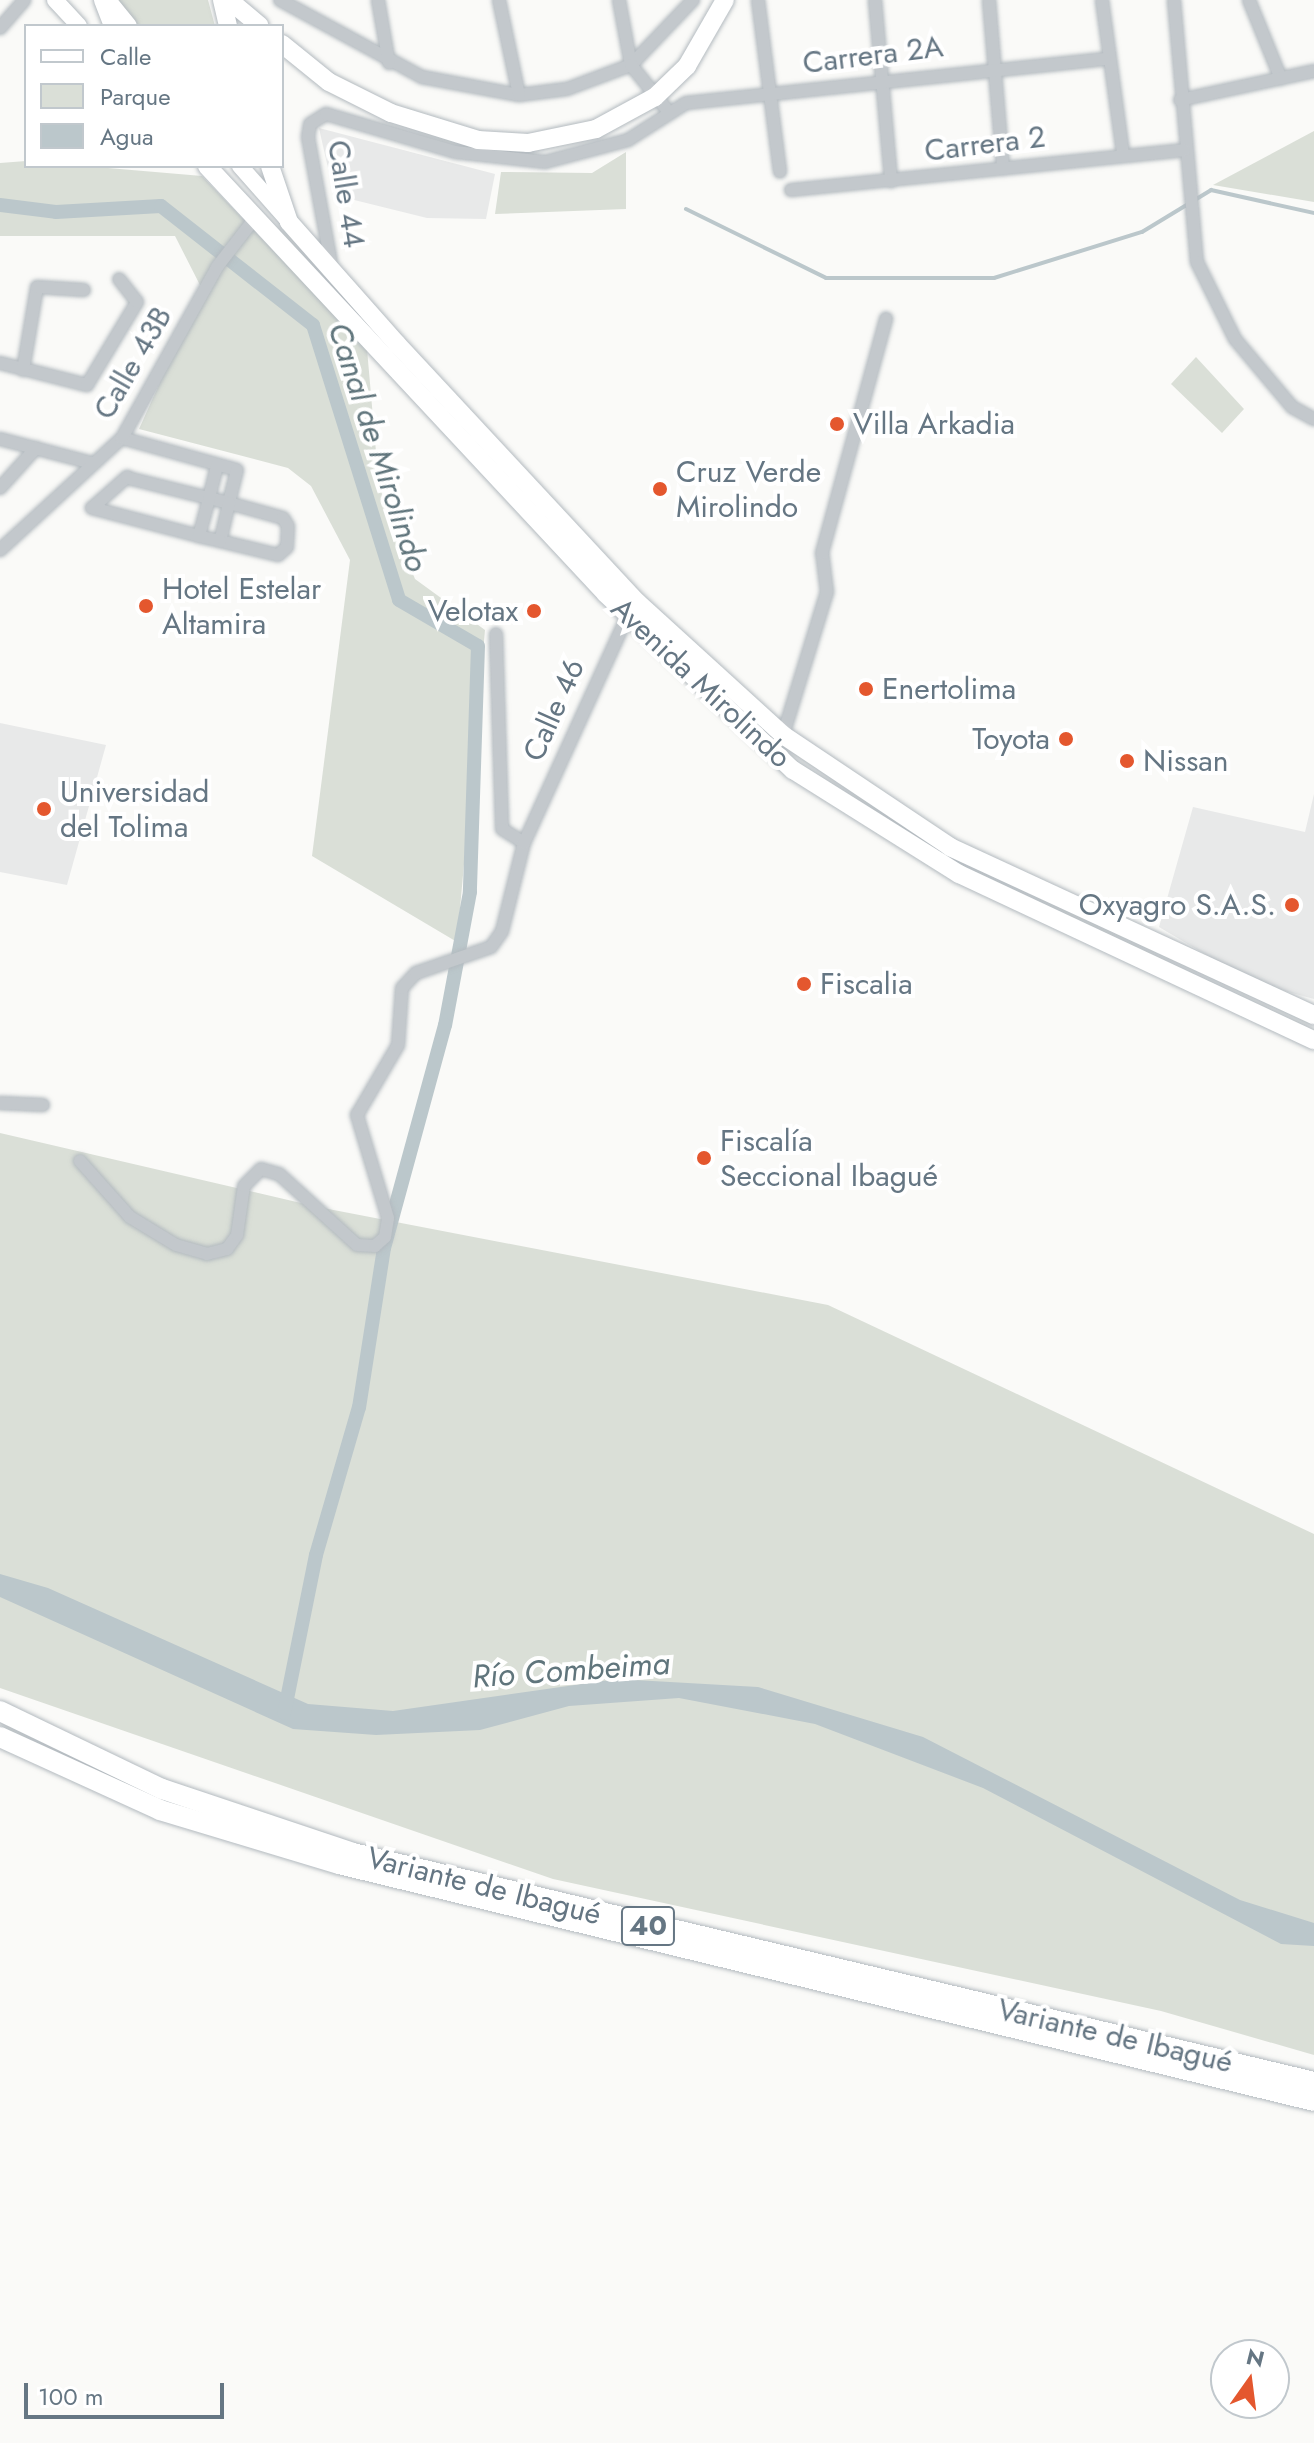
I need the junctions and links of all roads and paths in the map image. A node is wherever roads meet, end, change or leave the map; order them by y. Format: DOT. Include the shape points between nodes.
graph roads {
  1 [pos="23,0"];
  2 [pos="55,0"];
  3 [pos="105,0"];
  4 [pos="222,0"];
  5 [pos="229,0"];
  6 [pos="280,0"];
  7 [pos="378,0"];
  8 [pos="499,0"];
  9 [pos="619,0"];
  10 [pos="693,0"];
  11 [pos="725,0"];
  12 [pos="758,0"];
  13 [pos="875,0"];
  14 [pos="989,0"];
  15 [pos="1102,0"];
  16 [pos="1174,0"];
  17 [pos="1249,0"];
  18 [pos="77,24"];
  19 [pos="112,24"];
  20 [pos="127,24"];
  21 [pos="228,24"];
  22 [pos="258,24"];
  23 [pos="0,28"];
  24 [pos="284,46"];
  25 [pos="1105,59"];
  26 [pos="389,63"];
  27 [pos="631,65"];
  28 [pos="993,67"];
  29 [pos="1314,71"];
  30 [pos="1281,79"];
  31 [pos="881,80"];
  32 [pos="771,92"];
  33 [pos="519,95"];
  34 [pos="655,97"];
  35 [pos="1180,100"];
  36 [pos="668,111"];
  37 [pos="1184,150"];
  38 [pos="1123,154"];
  39 [pos="209,168"];
  40 [pos="242,168"];
  41 [pos="271,168"];
  42 [pos="1003,168"];
  43 [pos="780,172"];
  44 [pos="891,181"];
  45 [pos="791,190"];
  46 [pos="255,218"];
  47 [pos="289,222"];
  48 [pos="332,272"];
  49 [pos="119,279"];
  50 [pos="84,290"];
  51 [pos="886,319"];
  52 [pos="0,363"];
  53 [pos="23,370"];
  54 [pos="1314,419"];
  55 [pos="122,438"];
  56 [pos="0,439"];
  57 [pos="36,448"];
  58 [pos="92,463"];
  59 [pos="217,465"];
  60 [pos="0,488"];
  61 [pos="209,498"];
  62 [pos="229,503"];
  63 [pos="199,536"];
  64 [pos="220,541"];
  65 [pos="0,550"];
  66 [pos="631,608"];
  67 [pos="496,634"];
  68 [pos="783,735"];
  69 [pos="524,843"];
  70 [pos="1314,1015"];
  71 [pos="1314,1040"];
  72 [pos="0,1103"];
  73 [pos="43,1105"];
  74 [pos="80,1161"];
  75 [pos="0,1711"];
  76 [pos="0,1737"];
  77 [pos="1314,2082"];
  78 [pos="1314,2101"];
  1 -- 23 [label="street"];
  2 -- 18 [label="main road"];
  3 -- 19 [label="main road"];
  3 -- 20 [label="main road"];
  4 -- 21 [label="main road"];
  5 -- 22 [label="main road"];
  6 -- 26 [label="street"];
  7 -- 26 [label="street"];
  8 -- 33 [label="street"];
  9 -- 27 [label="street"];
  10 -- 27 [label="street"];
  11 -- 34 [label="main road" via="687,66"];
  12 -- 32 [label="street"];
  13 -- 31 [label="street"];
  14 -- 28 [label="street"];
  15 -- 25 [label="street"];
  16 -- 35 [label="street"];
  17 -- 30 [label="street"];
  24 -- 34 [label="main road" via="351,96 478,140 574,136"];
  25 -- 28 [label="street, Carrera 2A"];
  25 -- 38 [label="street"];
  26 -- 33 [label="street" via="422,77"];
  27 -- 33 [label="street" via="567,89"];
  27 -- 34 [label="street"];
  28 -- 31 [label="street, Carrera 2A"];
  28 -- 42 [label="street"];
  29 -- 30 [label="street"];
  30 -- 35 [label="street"];
  31 -- 32 [label="street, Carrera 2A"];
  31 -- 44 [label="street"];
  32 -- 36 [label="street, Carrera 2A"];
  32 -- 43 [label="street"];
  34 -- 36 [label="street"];
  35 -- 37 [label="street"];
  36 -- 48 [label="street, Calle 44" via="628,140 545,162 455,152 340,115 310,124"];
  37 -- 38 [label="street, Carrera 2"];
  37 -- 54 [label="street" via="1197,262 1235,339 1292,407"];
  38 -- 42 [label="street, Carrera 2"];
  39 -- 46 [label="main road, Avenida Mirolindo"];
  40 -- 47 [label="main road"];
  41 -- 47 [label="main road, Avenida Mirolindo"];
  42 -- 44 [label="street, Carrera 2"];
  44 -- 45 [label="street, Carrera 2"];
  46 -- 55 [label="street, Calle 43B" via="217,267"];
  46 -- 66 [label="main road, Avenida Mirolindo" via="565,551"];
  47 -- 48 [label="main road, Avenida Mirolindo"];
  48 -- 66 [label="main road, Avenida Mirolindo"];
  49 -- 53 [label="street" via="137,302 87,385"];
  50 -- 53 [label="street" via="37,287"];
  51 -- 68 [label="street" via="822,553 827,592"];
  52 -- 53 [label="street"];
  55 -- 58 [label="street, Calle 43B"];
  55 -- 59 [label="street"];
  56 -- 57 [label="street"];
  57 -- 58 [label="street"];
  57 -- 60 [label="street"];
  58 -- 65 [label="street, Calle 43B"];
  59 -- 61 [label="street"];
  59 -- 62 [label="street" via="237,470"];
  61 -- 62 [label="street"];
  61 -- 63 [label="street"];
  61 -- 63 [label="street" via="127,477 92,508"];
  62 -- 64 [label="street"];
  62 -- 64 [label="street" via="283,518 287,547 273,555"];
  63 -- 64 [label="street"];
  66 -- 68 [label="main road, Avenida Mirolindo"];
  66 -- 69 [label="street, Calle 46"];
  66 -- 71 [label="main road, Avenida Mirolindo" via="793,770 895,841 1178,982"];
  67 -- 69 [label="street" via="502,829"];
  68 -- 70 [label="main road, Avenida Mirolindo" via="950,847"];
  69 -- 74 [label="street, Calle 46" via="502,931 470,957 416,973 402,988 398,1045 357,1115 388,1218 375,1246 343,1236 306,1196 261,1169 249,1174 245,1217 227,1249 187,1248 130,1217"];
  72 -- 73 [label="street"];
  75 -- 77 [label="highway, Variante de Ibagué / 40" via="162,1789 353,1853"];
  76 -- 78 [label="highway, Variante de Ibagué / 40" via="160,1810 339,1864"];
}
